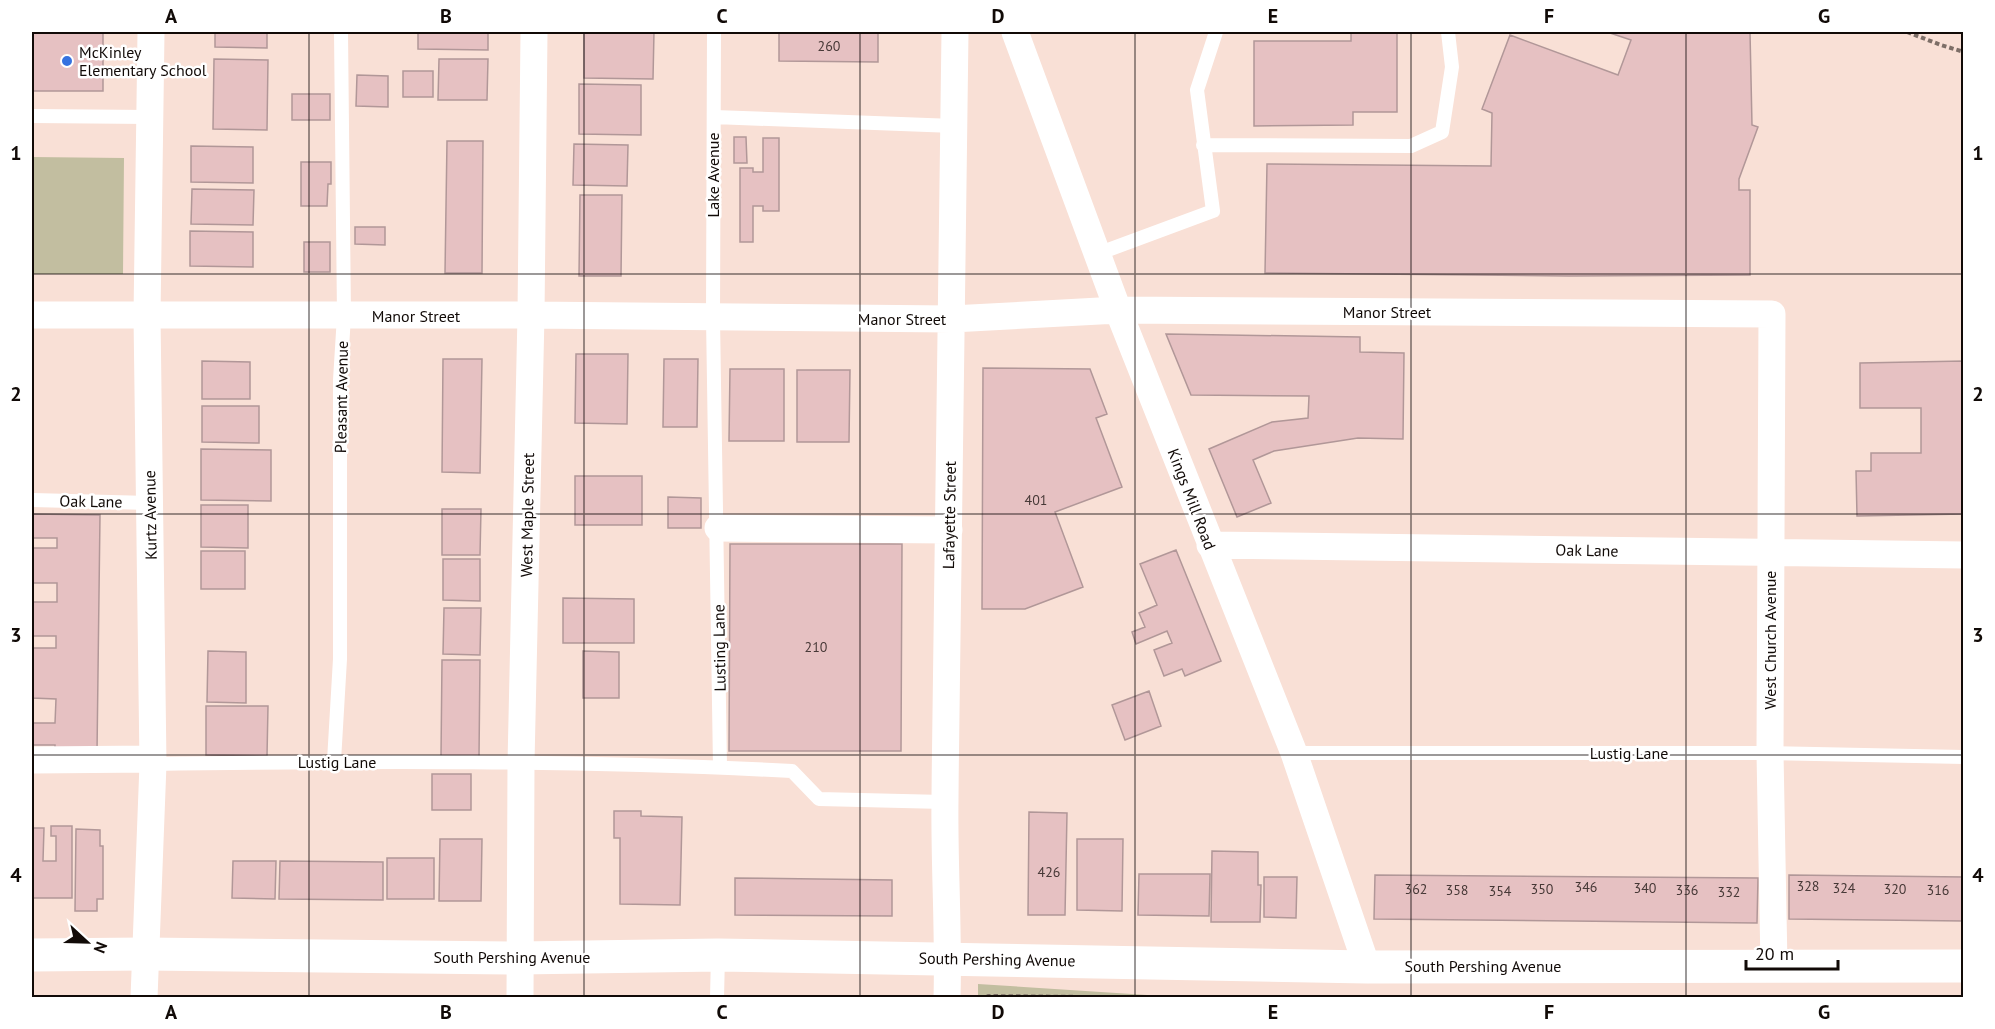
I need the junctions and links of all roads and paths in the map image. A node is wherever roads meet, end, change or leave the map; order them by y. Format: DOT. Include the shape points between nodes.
graph roads {
  1 [pos="151,32"];
  2 [pos="341,32"];
  3 [pos="534,32"];
  4 [pos="714,32"];
  5 [pos="955,32"];
  6 [pos="1016,32"];
  7 [pos="1216,32"];
  8 [pos="1448,32"];
  9 [pos="1907,32"];
  10 [pos="1964,52"];
  11 [pos="32,116"];
  12 [pos="150,117"];
  13 [pos="714,117"];
  14 [pos="954,126"];
  15 [pos="1203,145"];
  16 [pos="1097,254"];
  17 [pos="1118,310"];
  18 [pos="1772,314"];
  19 [pos="32,315"];
  20 [pos="531,315"];
  21 [pos="147,316"];
  22 [pos="344,316"];
  23 [pos="713,318"];
  24 [pos="952,319"];
  25 [pos="32,500"];
  26 [pos="150,503"];
  27 [pos="718,528"];
  28 [pos="949,530"];
  29 [pos="1210,545"];
  30 [pos="1771,553"];
  31 [pos="1964,555"];
  32 [pos="1294,753"];
  33 [pos="1770,753"];
  34 [pos="1964,758"];
  35 [pos="32,760"];
  36 [pos="153,761"];
  37 [pos="334,761"];
  38 [pos="521,764"];
  39 [pos="720,768"];
  40 [pos="944,802"];
  41 [pos="145,954"];
  42 [pos="32,955"];
  43 [pos="718,955"];
  44 [pos="520,958"];
  45 [pos="948,958"];
  46 [pos="1774,965"];
  47 [pos="1964,966"];
  48 [pos="1367,967"];
  49 [pos="1091,997"];
  50 [pos="144,998"];
  51 [pos="520,998"];
  52 [pos="717,998"];
  53 [pos="947,998"];
  54 [pos="988,998"];
  1 -- 12 [label="street, Kurtz Avenue"];
  2 -- 22 [label="lane, Pleasant Avenue"];
  3 -- 20 [label="street, West Maple Street"];
  4 -- 13 [label="lane, Lake Avenue"];
  5 -- 14 [label="street, Lafayette Street"];
  6 -- 16 [label="street, Kings Mill Road"];
  7 -- 15 [label="lane" via="1197,90"];
  8 -- 15 [label="lane" via="1452,67 1442,132 1411,146"];
  9 -- 10 [label="path"];
  11 -- 12 [label="lane"];
  12 -- 21 [label="street, Kurtz Avenue"];
  13 -- 14 [label="lane"];
  13 -- 23 [label="lane, Lake Avenue"];
  14 -- 24 [label="street, Lafayette Street"];
  15 -- 16 [label="lane" via="1213,211"];
  16 -- 17 [label="street, Kings Mill Road"];
  17 -- 18 [label="street, Manor Street"];
  17 -- 24 [label="street, Manor Street"];
  17 -- 29 [label="street, Kings Mill Road"];
  18 -- 30 [label="street, West Church Avenue"];
  19 -- 21 [label="street, Manor Street"];
  20 -- 22 [label="street, Manor Street"];
  20 -- 23 [label="street, Manor Street"];
  20 -- 38 [label="street, West Maple Street"];
  21 -- 22 [label="street, Manor Street"];
  21 -- 26 [label="street, Kurtz Avenue"];
  22 -- 37 [label="lane, Pleasant Avenue" via="340,380 340,659"];
  23 -- 24 [label="street, Manor Street"];
  23 -- 27 [label="lane, Lusting Lane"];
  24 -- 28 [label="street, Lafayette Street"];
  25 -- 26 [label="lane, Oak Lane"];
  26 -- 36 [label="street, Kurtz Avenue"];
  27 -- 28 [label="street"];
  27 -- 39 [label="lane, Lusting Lane"];
  28 -- 40 [label="street, Lafayette Street"];
  29 -- 30 [label="street, Oak Lane"];
  29 -- 32 [label="street, Kings Mill Road"];
  30 -- 31 [label="street, Oak Lane"];
  30 -- 33 [label="street, West Church Avenue"];
  32 -- 33 [label="lane, Lustig Lane"];
  32 -- 48 [label="street, Kings Mill Road"];
  33 -- 34 [label="lane, Lustig Lane"];
  33 -- 46 [label="street, West Church Avenue"];
  35 -- 36 [label="street, Lustig Lane"];
  36 -- 37 [label="lane, Lustig Lane"];
  36 -- 41 [label="street, Kurtz Avenue"];
  37 -- 38 [label="lane, Lustig Lane"];
  38 -- 39 [label="lane, Lustig Lane"];
  38 -- 44 [label="street, West Maple Street"];
  39 -- 40 [label="lane, Lustig Lane" via="792,771 819,800"];
  40 -- 45 [label="street, Lafayette Street"];
  41 -- 42 [label="street, South Pershing Avenue"];
  41 -- 44 [label="street, South Pershing Avenue"];
  41 -- 50 [label="street, Kurtz Avenue"];
  43 -- 44 [label="street, South Pershing Avenue"];
  43 -- 45 [label="street, South Pershing Avenue"];
  43 -- 52 [label="lane"];
  44 -- 51 [label="street, West Maple Street"];
  45 -- 48 [label="street, South Pershing Avenue"];
  45 -- 53 [label="street, Lafayette Street"];
  46 -- 47 [label="street, South Pershing Avenue"];
  46 -- 48 [label="street, South Pershing Avenue"];
  49 -- 54 [label="path"];
}
